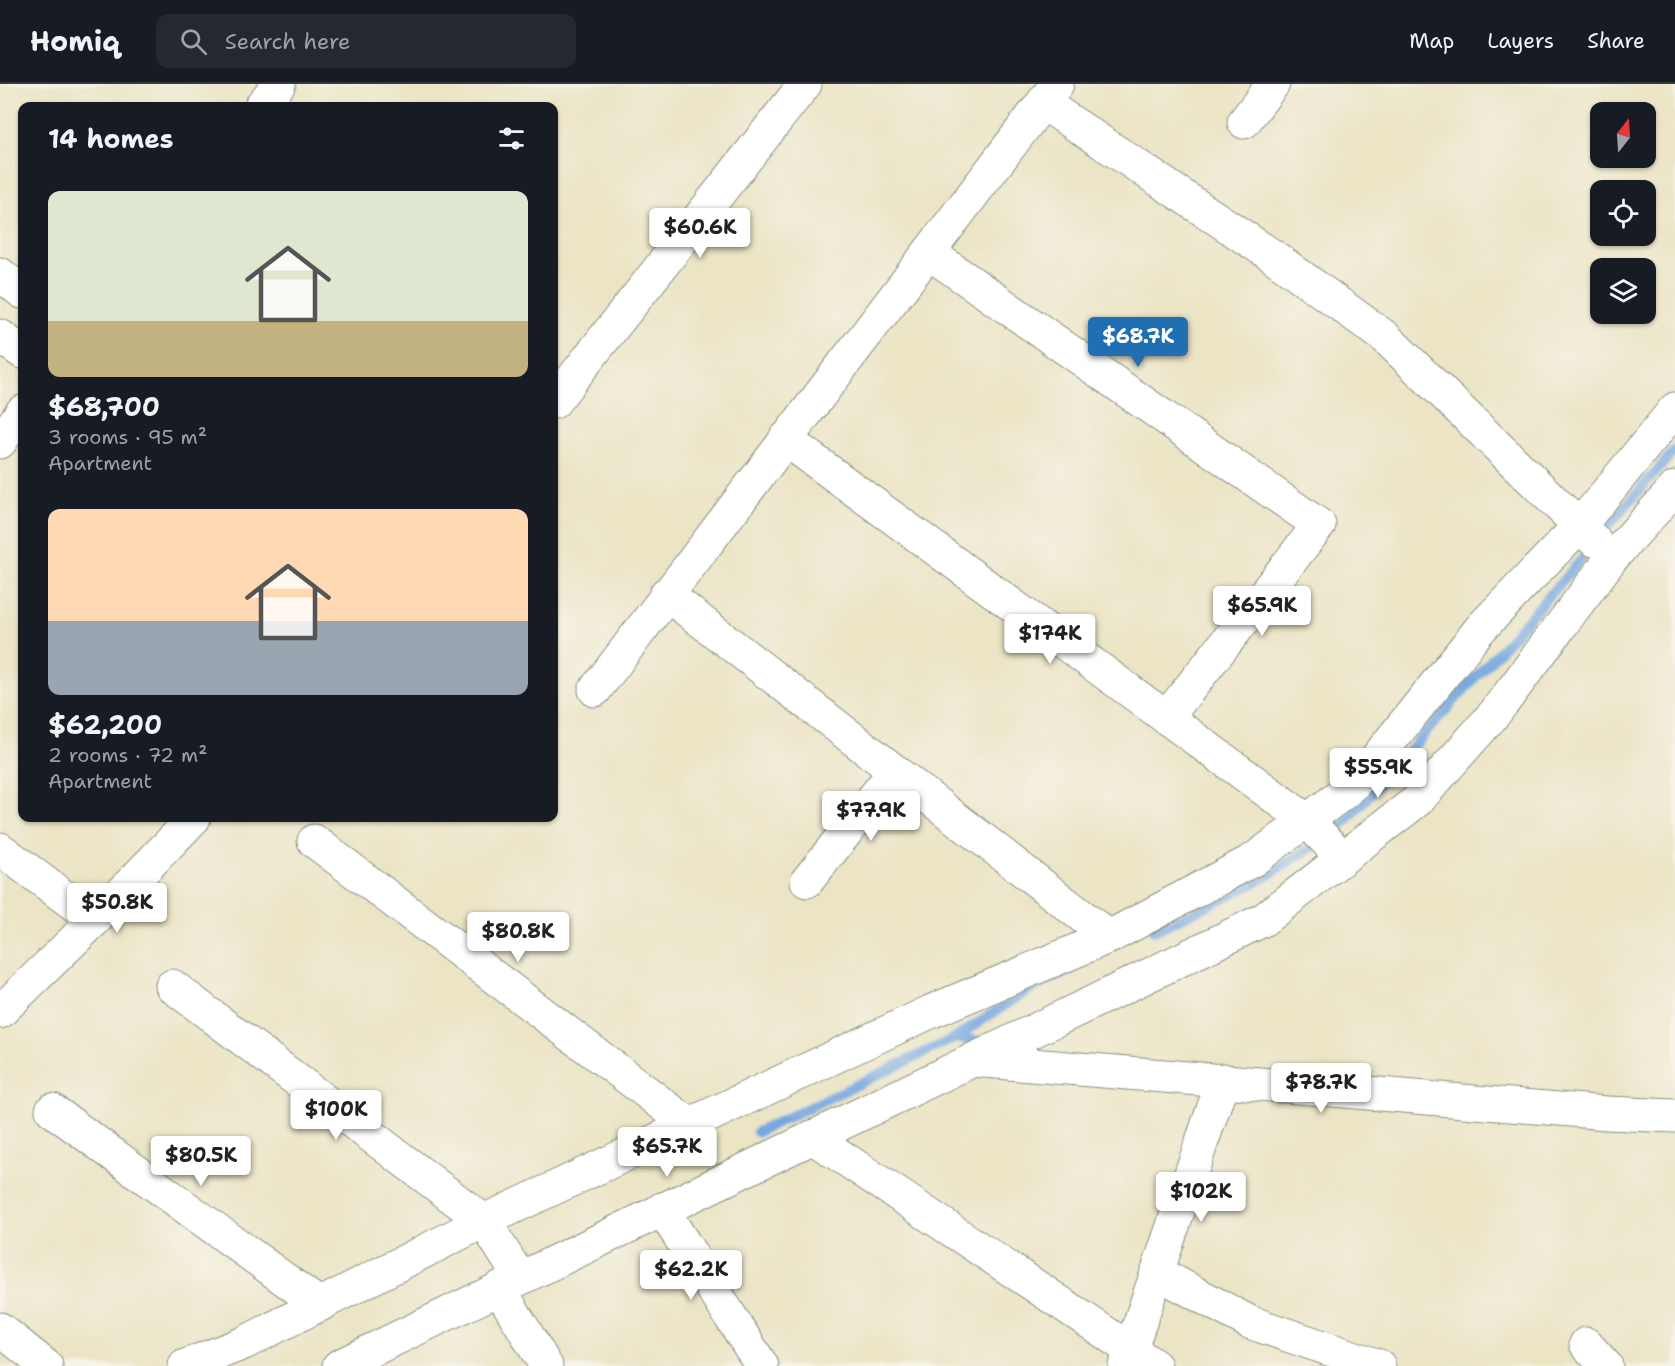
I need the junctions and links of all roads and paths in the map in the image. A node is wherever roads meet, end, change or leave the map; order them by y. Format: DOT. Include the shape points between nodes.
graph roads {
  1 [pos="279,84"];
  2 [pos="805,84"];
  3 [pos="1273,84"];
  4 [pos="1050,94"];
  5 [pos="264,102"];
  6 [pos="1244,122"];
  7 [pos="928,253"];
  8 [pos="0,274"];
  9 [pos="18,288"];
  10 [pos="0,336"];
  11 [pos="18,349"];
  12 [pos="558,397"];
  13 [pos="1675,409"];
  14 [pos="18,417"];
  15 [pos="785,439"];
  16 [pos="0,442"];
  17 [pos="1675,488"];
  18 [pos="1581,524"];
  19 [pos="1611,559"];
  20 [pos="666,594"];
  21 [pos="595,690"];
  22 [pos="1166,718"];
  23 [pos="895,771"];
  24 [pos="1305,819"];
  25 [pos="190,822"];
  26 [pos="314,841"];
  27 [pos="0,849"];
  28 [pos="1343,858"];
  29 [pos="807,881"];
  30 [pos="95,920"];
  31 [pos="1109,937"];
  32 [pos="172,986"];
  33 [pos="0,1012"];
  34 [pos="970,1059"];
  35 [pos="1223,1080"];
  36 [pos="52,1110"];
  37 [pos="1675,1116"];
  38 [pos="690,1125"];
  39 [pos="812,1137"];
  40 [pos="662,1209"];
  41 [pos="484,1221"];
  42 [pos="1158,1273"];
  43 [pos="510,1283"];
  44 [pos="320,1305"];
  45 [pos="0,1329"];
  46 [pos="1137,1361"];
  47 [pos="46,1366"];
  48 [pos="185,1366"];
  49 [pos="339,1366"];
  50 [pos="546,1366"];
  51 [pos="762,1366"];
  52 [pos="1379,1366"];
  1 -- 5 [label="street"];
  2 -- 12 [label="street"];
  3 -- 6 [label="street"];
  4 -- 7 [label="street"];
  4 -- 18 [label="street" via="1384,337"];
  7 -- 15 [label="street"];
  7 -- 22 [label="street" via="1319,525"];
  8 -- 9 [label="street"];
  10 -- 11 [label="street"];
  13 -- 18 [label="street"];
  14 -- 16 [label="street"];
  15 -- 20 [label="street"];
  15 -- 22 [label="street"];
  17 -- 19 [label="street"];
  18 -- 19 [label="street"];
  18 -- 24 [label="street" via="1480,629 1367,770 1348,790"];
  19 -- 28 [label="street" via="1495,714 1418,800"];
  20 -- 21 [label="street"];
  20 -- 23 [label="street"];
  22 -- 24 [label="street"];
  23 -- 29 [label="street"];
  23 -- 31 [label="street"];
  24 -- 28 [label="street"];
  24 -- 31 [label="street" via="1253,860"];
  25 -- 30 [label="street"];
  26 -- 38 [label="street"];
  27 -- 30 [label="street"];
  28 -- 34 [label="street" via="1263,920"];
  30 -- 33 [label="street"];
  31 -- 38 [label="street" via="930,1012"];
  32 -- 41 [label="street"];
  34 -- 35 [label="street"];
  34 -- 39 [label="street"];
  35 -- 37 [label="street"];
  35 -- 42 [label="street"];
  36 -- 44 [label="street"];
  38 -- 41 [label="street"];
  39 -- 40 [label="street"];
  39 -- 46 [label="street"];
  40 -- 43 [label="street"];
  40 -- 51 [label="street"];
  41 -- 43 [label="street"];
  41 -- 44 [label="street"];
  42 -- 46 [label="street"];
  42 -- 52 [label="street" via="1249,1322"];
  43 -- 49 [label="street"];
  43 -- 50 [label="street"];
  44 -- 48 [label="street"];
  45 -- 47 [label="street"];
}
